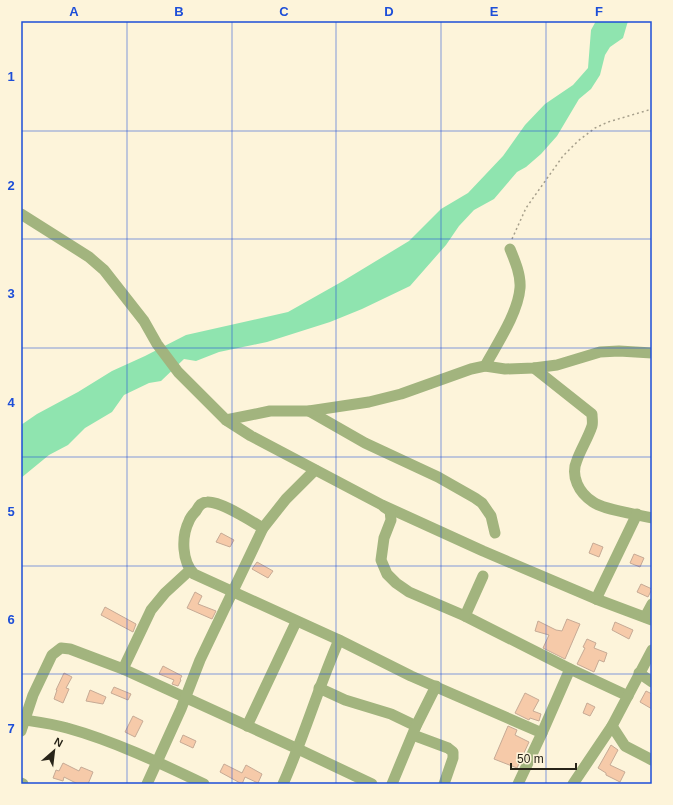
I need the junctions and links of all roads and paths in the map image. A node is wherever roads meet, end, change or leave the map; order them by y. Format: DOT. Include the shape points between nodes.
graph roads {
  1 [pos="652,109"];
  2 [pos="21,214"];
  3 [pos="510,249"];
  4 [pos="652,353"];
  5 [pos="485,366"];
  6 [pos="534,368"];
  7 [pos="309,411"];
  8 [pos="226,420"];
  9 [pos="315,470"];
  10 [pos="382,505"];
  11 [pos="637,514"];
  12 [pos="652,518"];
  13 [pos="263,528"];
  14 [pos="495,533"];
  15 [pos="190,570"];
  16 [pos="483,576"];
  17 [pos="232,592"];
  18 [pos="596,599"];
  19 [pos="652,604"];
  20 [pos="464,616"];
  21 [pos="649,619"];
  22 [pos="296,622"];
  23 [pos="338,640"];
  24 [pos="652,650"];
  25 [pos="570,669"];
  26 [pos="123,670"];
  27 [pos="639,673"];
  28 [pos="652,682"];
  29 [pos="436,686"];
  30 [pos="319,688"];
  31 [pos="628,696"];
  32 [pos="185,698"];
  33 [pos="25,720"];
  34 [pos="246,726"];
  35 [pos="612,726"];
  36 [pos="415,730"];
  37 [pos="21,732"];
  38 [pos="542,733"];
  39 [pos="298,749"];
  40 [pos="652,760"];
  41 [pos="157,762"];
  42 [pos="147,784"];
  43 [pos="204,784"];
  44 [pos="283,784"];
  45 [pos="372,784"];
  46 [pos="392,784"];
  47 [pos="444,784"];
  48 [pos="518,784"];
  49 [pos="574,784"];
  1 -- 3 [label="path" via="595,128 563,156 526,208"];
  2 -- 8 [label="street" via="89,257 104,270 144,321 178,372"];
  3 -- 5 [label="street" via="519,275 518,297"];
  4 -- 6 [label="street" via="600,352 557,365"];
  5 -- 6 [label="street" via="505,369"];
  5 -- 7 [label="street" via="401,394 369,402"];
  6 -- 11 [label="street" via="592,414 592,425 576,462 576,484 593,503"];
  7 -- 8 [label="street" via="270,411"];
  7 -- 14 [label="street" via="475,498 491,516"];
  8 -- 9 [label="street" via="276,451"];
  9 -- 10 [label="street"];
  9 -- 13 [label="street" via="286,499"];
  10 -- 18 [label="street"];
  10 -- 20 [label="street" via="390,511 391,520 384,538 381,560 387,574 409,592"];
  11 -- 12 [label="street"];
  11 -- 18 [label="street"];
  13 -- 15 [label="street" via="218,504 205,502 199,505 189,522 184,540 186,562"];
  13 -- 17 [label="street"];
  15 -- 17 [label="street"];
  15 -- 26 [label="street" via="151,610"];
  16 -- 20 [label="street"];
  17 -- 22 [label="street"];
  17 -- 32 [label="street"];
  18 -- 21 [label="street"];
  19 -- 21 [label="street"];
  20 -- 25 [label="street"];
  22 -- 23 [label="street"];
  22 -- 34 [label="street"];
  23 -- 29 [label="street"];
  23 -- 30 [label="street"];
  24 -- 27 [label="street"];
  25 -- 31 [label="street"];
  25 -- 38 [label="street"];
  26 -- 32 [label="street"];
  26 -- 33 [label="street" via="70,649 61,648 52,655"];
  27 -- 28 [label="street"];
  27 -- 31 [label="street"];
  29 -- 36 [label="street"];
  29 -- 38 [label="street"];
  30 -- 36 [label="street" via="345,700 391,714"];
  30 -- 39 [label="street"];
  31 -- 35 [label="street"];
  32 -- 34 [label="street"];
  32 -- 41 [label="street"];
  33 -- 37 [label="street"];
  33 -- 41 [label="street" via="84,733"];
  34 -- 39 [label="street"];
  35 -- 40 [label="street" via="625,746"];
  35 -- 49 [label="street"];
  36 -- 46 [label="street"];
  36 -- 47 [label="street" via="453,752"];
  38 -- 48 [label="street"];
  39 -- 44 [label="street"];
  39 -- 45 [label="street"];
  41 -- 42 [label="street"];
  41 -- 43 [label="street"];
}
